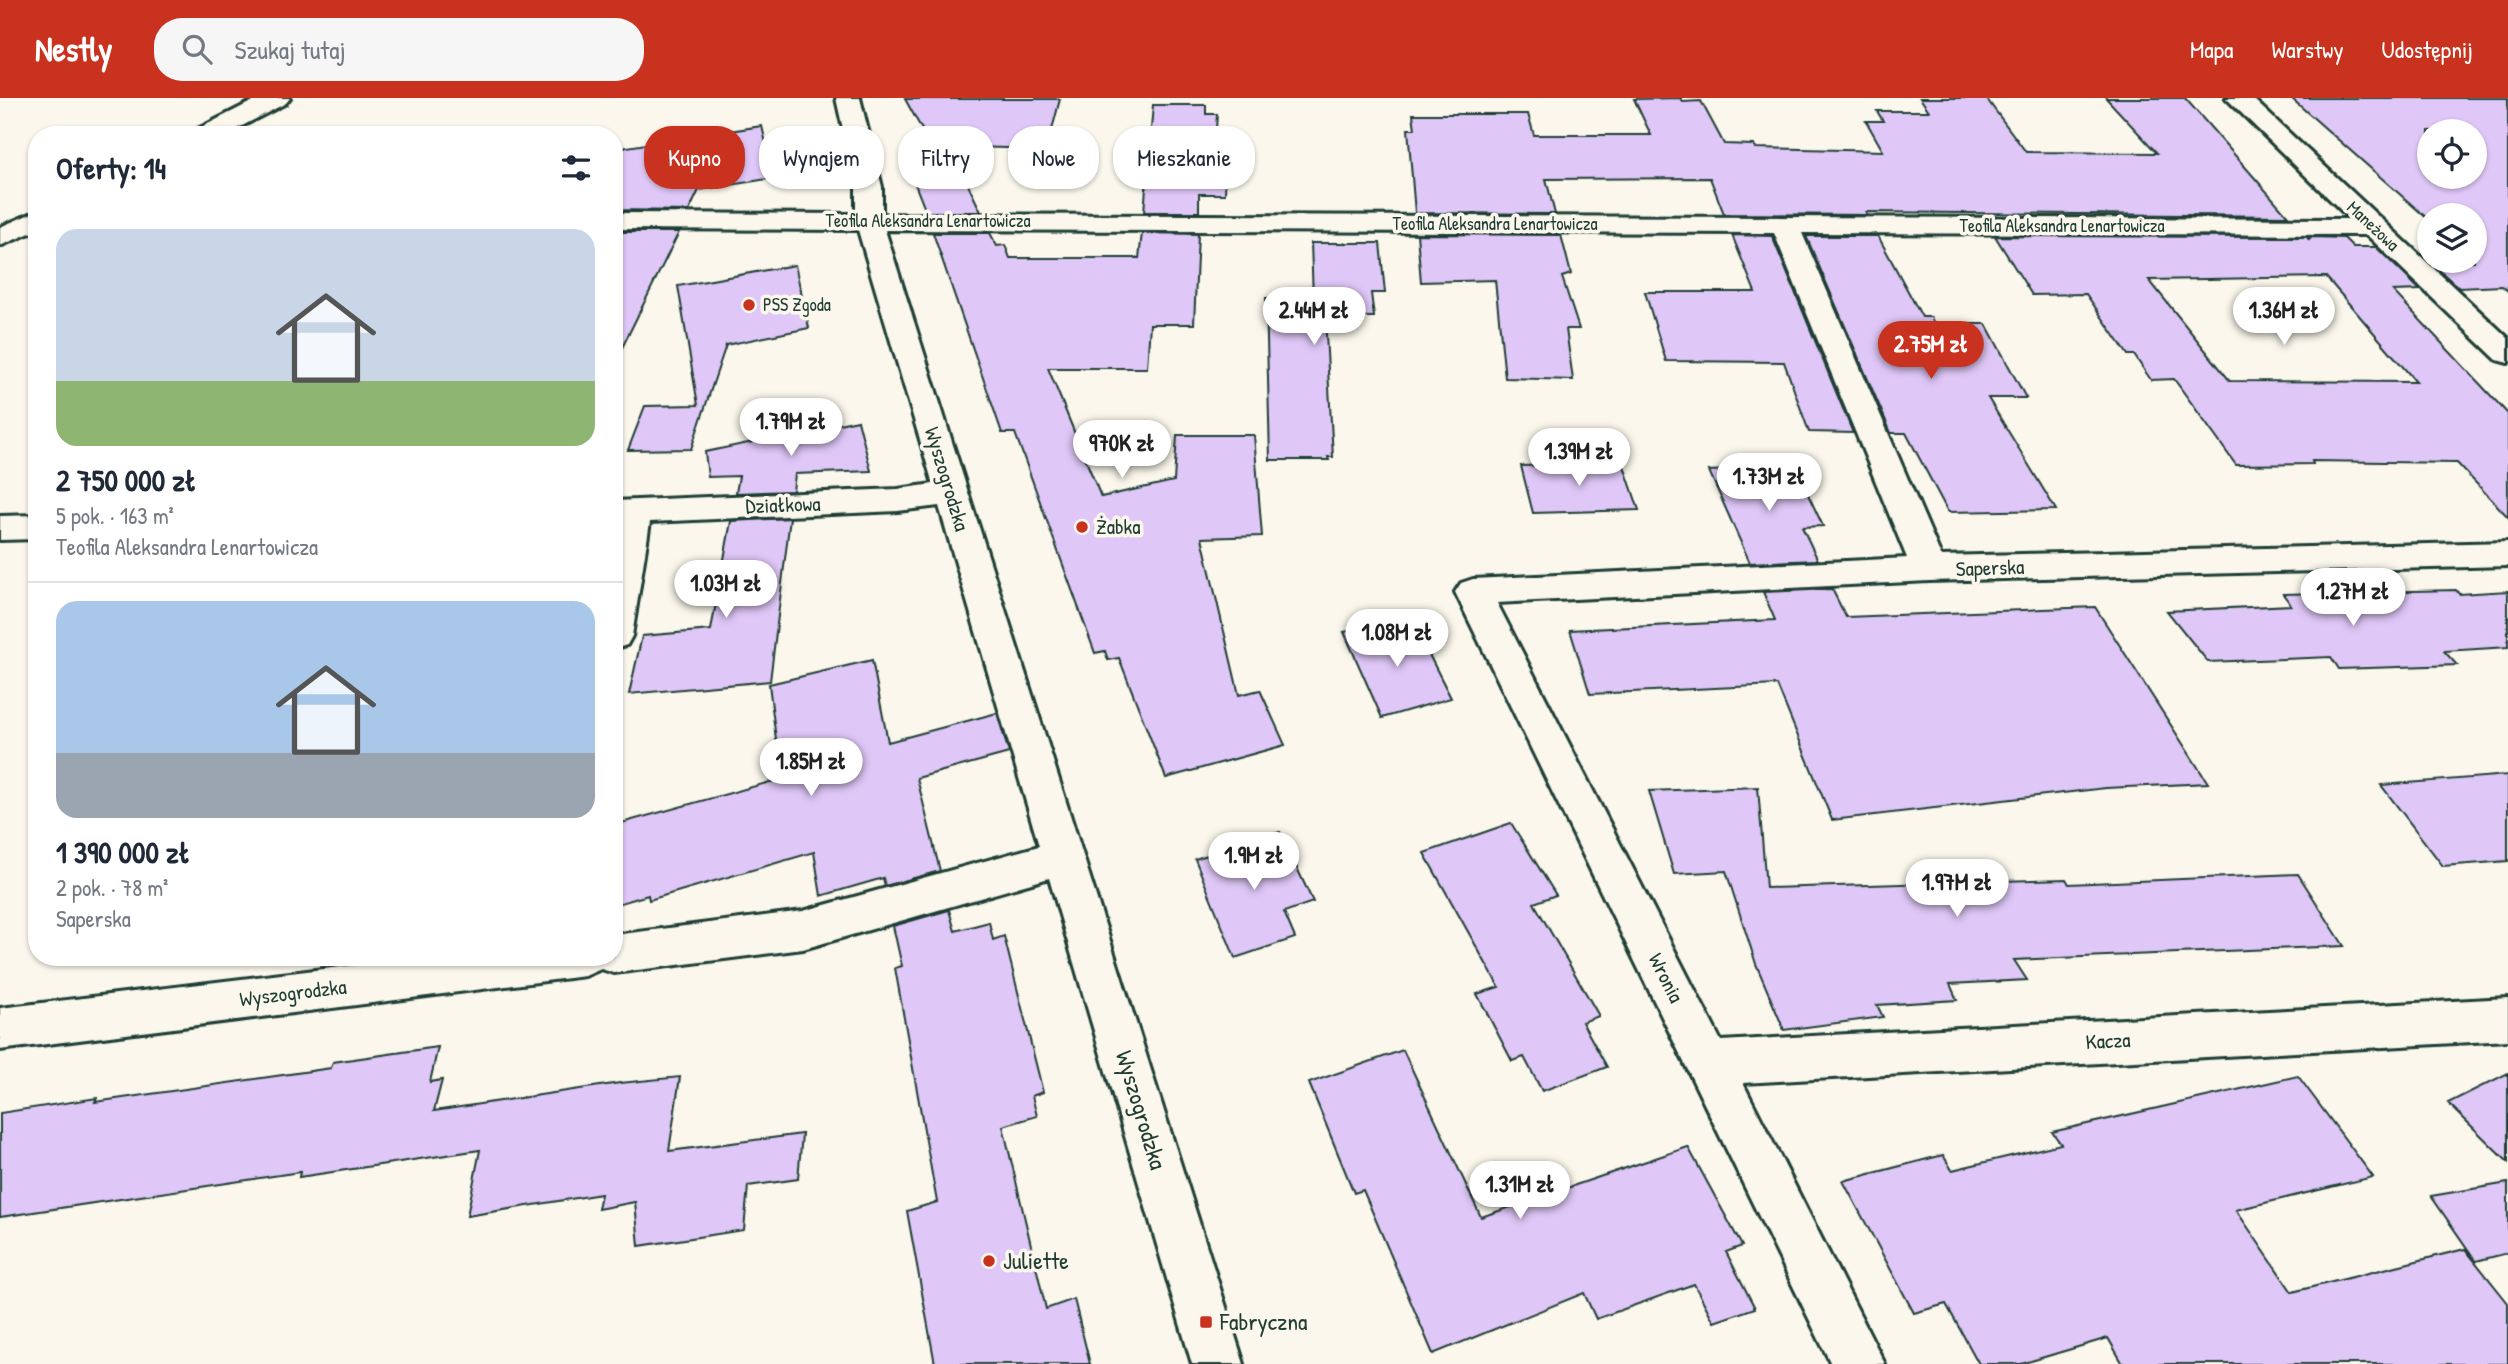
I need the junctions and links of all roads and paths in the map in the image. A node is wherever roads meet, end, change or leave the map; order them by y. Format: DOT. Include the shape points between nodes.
graph roads {
  1 [pos="278,98"];
  2 [pos="848,98"];
  3 [pos="2238,98"];
  4 [pos="223,126"];
  5 [pos="623,220"];
  6 [pos="869,221"];
  7 [pos="28,224"];
  8 [pos="1785,226"];
  9 [pos="2375,227"];
  10 [pos="0,238"];
  11 [pos="2508,354"];
  12 [pos="951,493"];
  13 [pos="625,512"];
  14 [pos="28,527"];
  15 [pos="0,528"];
  16 [pos="623,535"];
  17 [pos="2508,554"];
  18 [pos="1929,569"];
  19 [pos="1473,592"];
  20 [pos="1064,856"];
  21 [pos="623,953"];
  22 [pos="512,966"];
  23 [pos="2508,1019"];
  24 [pos="0,1029"];
  25 [pos="1708,1063"];
  26 [pos="1219,1364"];
  27 [pos="1859,1364"];
  1 -- 4 [label="street"];
  2 -- 6 [label="street, Wyszogrodzka" via="869,187"];
  3 -- 9 [label="street, Maneżowa"];
  5 -- 6 [label="street, Teofila Aleksandra Lenartowicza"];
  6 -- 8 [label="street, Teofila Aleksandra Lenartowicza"];
  6 -- 12 [label="street, Wyszogrodzka"];
  7 -- 10 [label="street"];
  8 -- 9 [label="street, Teofila Aleksandra Lenartowicza"];
  8 -- 18 [label="street"];
  9 -- 11 [label="street, Maneżowa"];
  12 -- 13 [label="street, Działkowa" via="898,500"];
  12 -- 20 [label="street, Wyszogrodzka"];
  13 -- 16 [label="street"];
  14 -- 15 [label="street"];
  17 -- 18 [label="street, Saperska"];
  18 -- 19 [label="street, Saperska"];
  19 -- 25 [label="street, Wronia"];
  20 -- 21 [label="street" via="803,930"];
  20 -- 26 [label="street, Wyszogrodzka"];
  22 -- 24 [label="street, Wyszogrodzka"];
  23 -- 25 [label="street, Kacza"];
  25 -- 27 [label="street, Wronia"];
}
